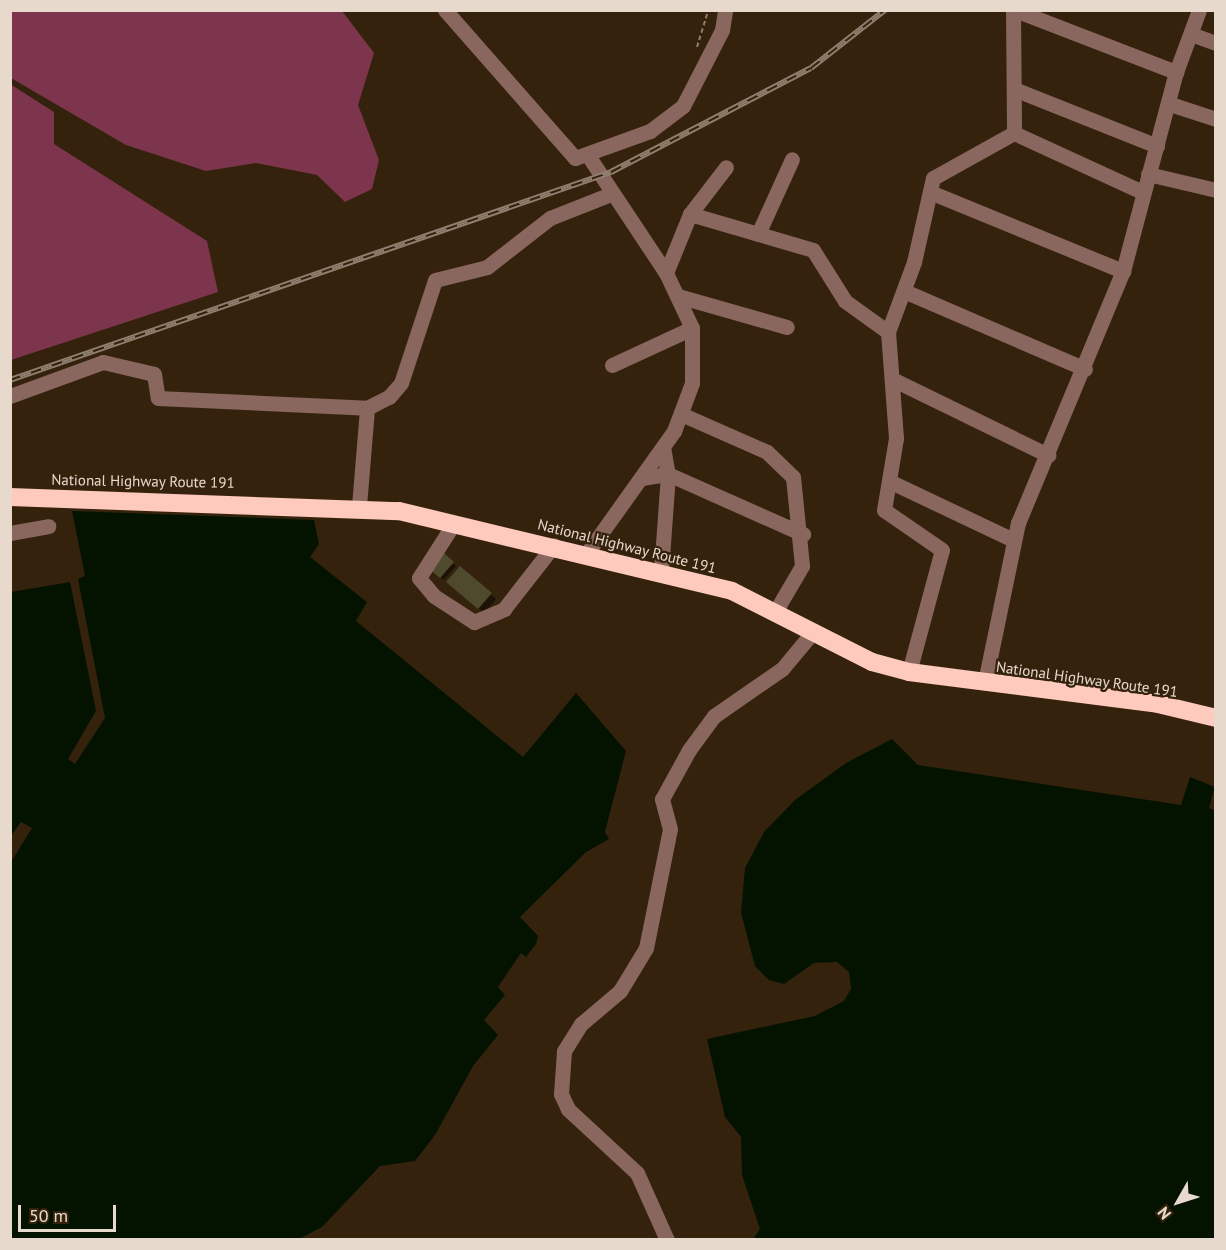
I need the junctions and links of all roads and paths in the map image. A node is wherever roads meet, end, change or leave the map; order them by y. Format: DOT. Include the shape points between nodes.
graph roads {
  1 [pos="446,10"];
  2 [pos="725,10"];
  3 [pos="1014,10"];
  4 [pos="1199,10"];
  5 [pos="1191,34"];
  6 [pos="1215,43"];
  7 [pos="1176,72"];
  8 [pos="1014,89"];
  9 [pos="1170,104"];
  10 [pos="1215,119"];
  11 [pos="1014,133"];
  12 [pos="1157,146"];
  13 [pos="589,157"];
  14 [pos="792,159"];
  15 [pos="726,167"];
  16 [pos="1148,174"];
  17 [pos="1215,190"];
  18 [pos="930,192"];
  19 [pos="1142,192"];
  20 [pos="611,194"];
  21 [pos="690,214"];
  22 [pos="758,234"];
  23 [pos="1123,271"];
  24 [pos="666,273"];
  25 [pos="904,291"];
  26 [pos="678,296"];
  27 [pos="788,327"];
  28 [pos="692,328"];
  29 [pos="888,332"];
  30 [pos="612,365"];
  31 [pos="1085,369"];
  32 [pos="892,379"];
  33 [pos="10,396"];
  34 [pos="367,408"];
  35 [pos="681,414"];
  36 [pos="663,447"];
  37 [pos="1048,454"];
  38 [pos="668,474"];
  39 [pos="642,478"];
  40 [pos="889,481"];
  41 [pos="10,497"];
  42 [pos="359,506"];
  43 [pos="454,523"];
  44 [pos="48,526"];
  45 [pos="10,533"];
  46 [pos="803,534"];
  47 [pos="1013,540"];
  48 [pos="554,545"];
  49 [pos="587,553"];
  50 [pos="661,572"];
  51 [pos="775,612"];
  52 [pos="813,633"];
  53 [pos="909,672"];
  54 [pos="985,682"];
  55 [pos="1215,717"];
  56 [pos="668,1239"];
  1 -- 13 [label="street" via="574,158"];
  2 -- 13 [label="street" via="722,30 683,106 667,123"];
  3 -- 7 [label="street"];
  3 -- 8 [label="street"];
  4 -- 5 [label="street"];
  5 -- 6 [label="street"];
  5 -- 7 [label="street"];
  7 -- 9 [label="street"];
  8 -- 11 [label="street"];
  8 -- 12 [label="street"];
  9 -- 10 [label="street"];
  9 -- 12 [label="street"];
  11 -- 18 [label="street" via="933,178"];
  11 -- 19 [label="street"];
  12 -- 16 [label="street"];
  13 -- 20 [label="street"];
  14 -- 22 [label="street"];
  15 -- 21 [label="street"];
  16 -- 17 [label="street"];
  16 -- 19 [label="street"];
  18 -- 23 [label="street"];
  18 -- 25 [label="street"];
  19 -- 23 [label="street" via="1141,217"];
  20 -- 24 [label="street"];
  20 -- 34 [label="street" via="550,218 487,267 435,280 401,384"];
  21 -- 22 [label="street"];
  21 -- 24 [label="street"];
  22 -- 29 [label="street" via="813,250 845,301"];
  23 -- 31 [label="street"];
  24 -- 26 [label="street"];
  25 -- 29 [label="street"];
  25 -- 31 [label="street"];
  26 -- 27 [label="street"];
  26 -- 28 [label="street"];
  28 -- 30 [label="street"];
  28 -- 35 [label="street" via="692,383"];
  29 -- 32 [label="street"];
  31 -- 37 [label="street"];
  32 -- 37 [label="street"];
  32 -- 40 [label="street" via="896,438"];
  33 -- 34 [label="street" via="103,362 154,374 158,398"];
  34 -- 42 [label="street"];
  35 -- 36 [label="street"];
  35 -- 46 [label="street" via="767,453 793,477"];
  36 -- 38 [label="street"];
  36 -- 39 [label="street"];
  37 -- 47 [label="street"];
  38 -- 39 [label="street"];
  38 -- 46 [label="street"];
  38 -- 50 [label="street"];
  39 -- 49 [label="street"];
  40 -- 47 [label="street"];
  40 -- 53 [label="street" via="884,510 942,550"];
  41 -- 42 [label="highway, National Highway Route 191"];
  42 -- 43 [label="highway, National Highway Route 191"];
  43 -- 48 [label="highway, National Highway Route 191"];
  43 -- 48 [label="street" via="419,578 434,596 474,622 504,609"];
  44 -- 45 [label="street"];
  46 -- 51 [label="street" via="802,566"];
  47 -- 54 [label="street"];
  48 -- 49 [label="highway, National Highway Route 191"];
  49 -- 50 [label="highway, National Highway Route 191"];
  50 -- 51 [label="highway, National Highway Route 191" via="732,591"];
  51 -- 52 [label="highway, National Highway Route 191"];
  52 -- 53 [label="highway, National Highway Route 191" via="872,662"];
  52 -- 56 [label="street" via="782,669 714,716 689,750 662,799 670,829 657,910 634,972 581,1024 564,1051 560,1072 568,1109 637,1173"];
  53 -- 54 [label="highway, National Highway Route 191"];
  54 -- 55 [label="highway, National Highway Route 191" via="1158,704"];
}
